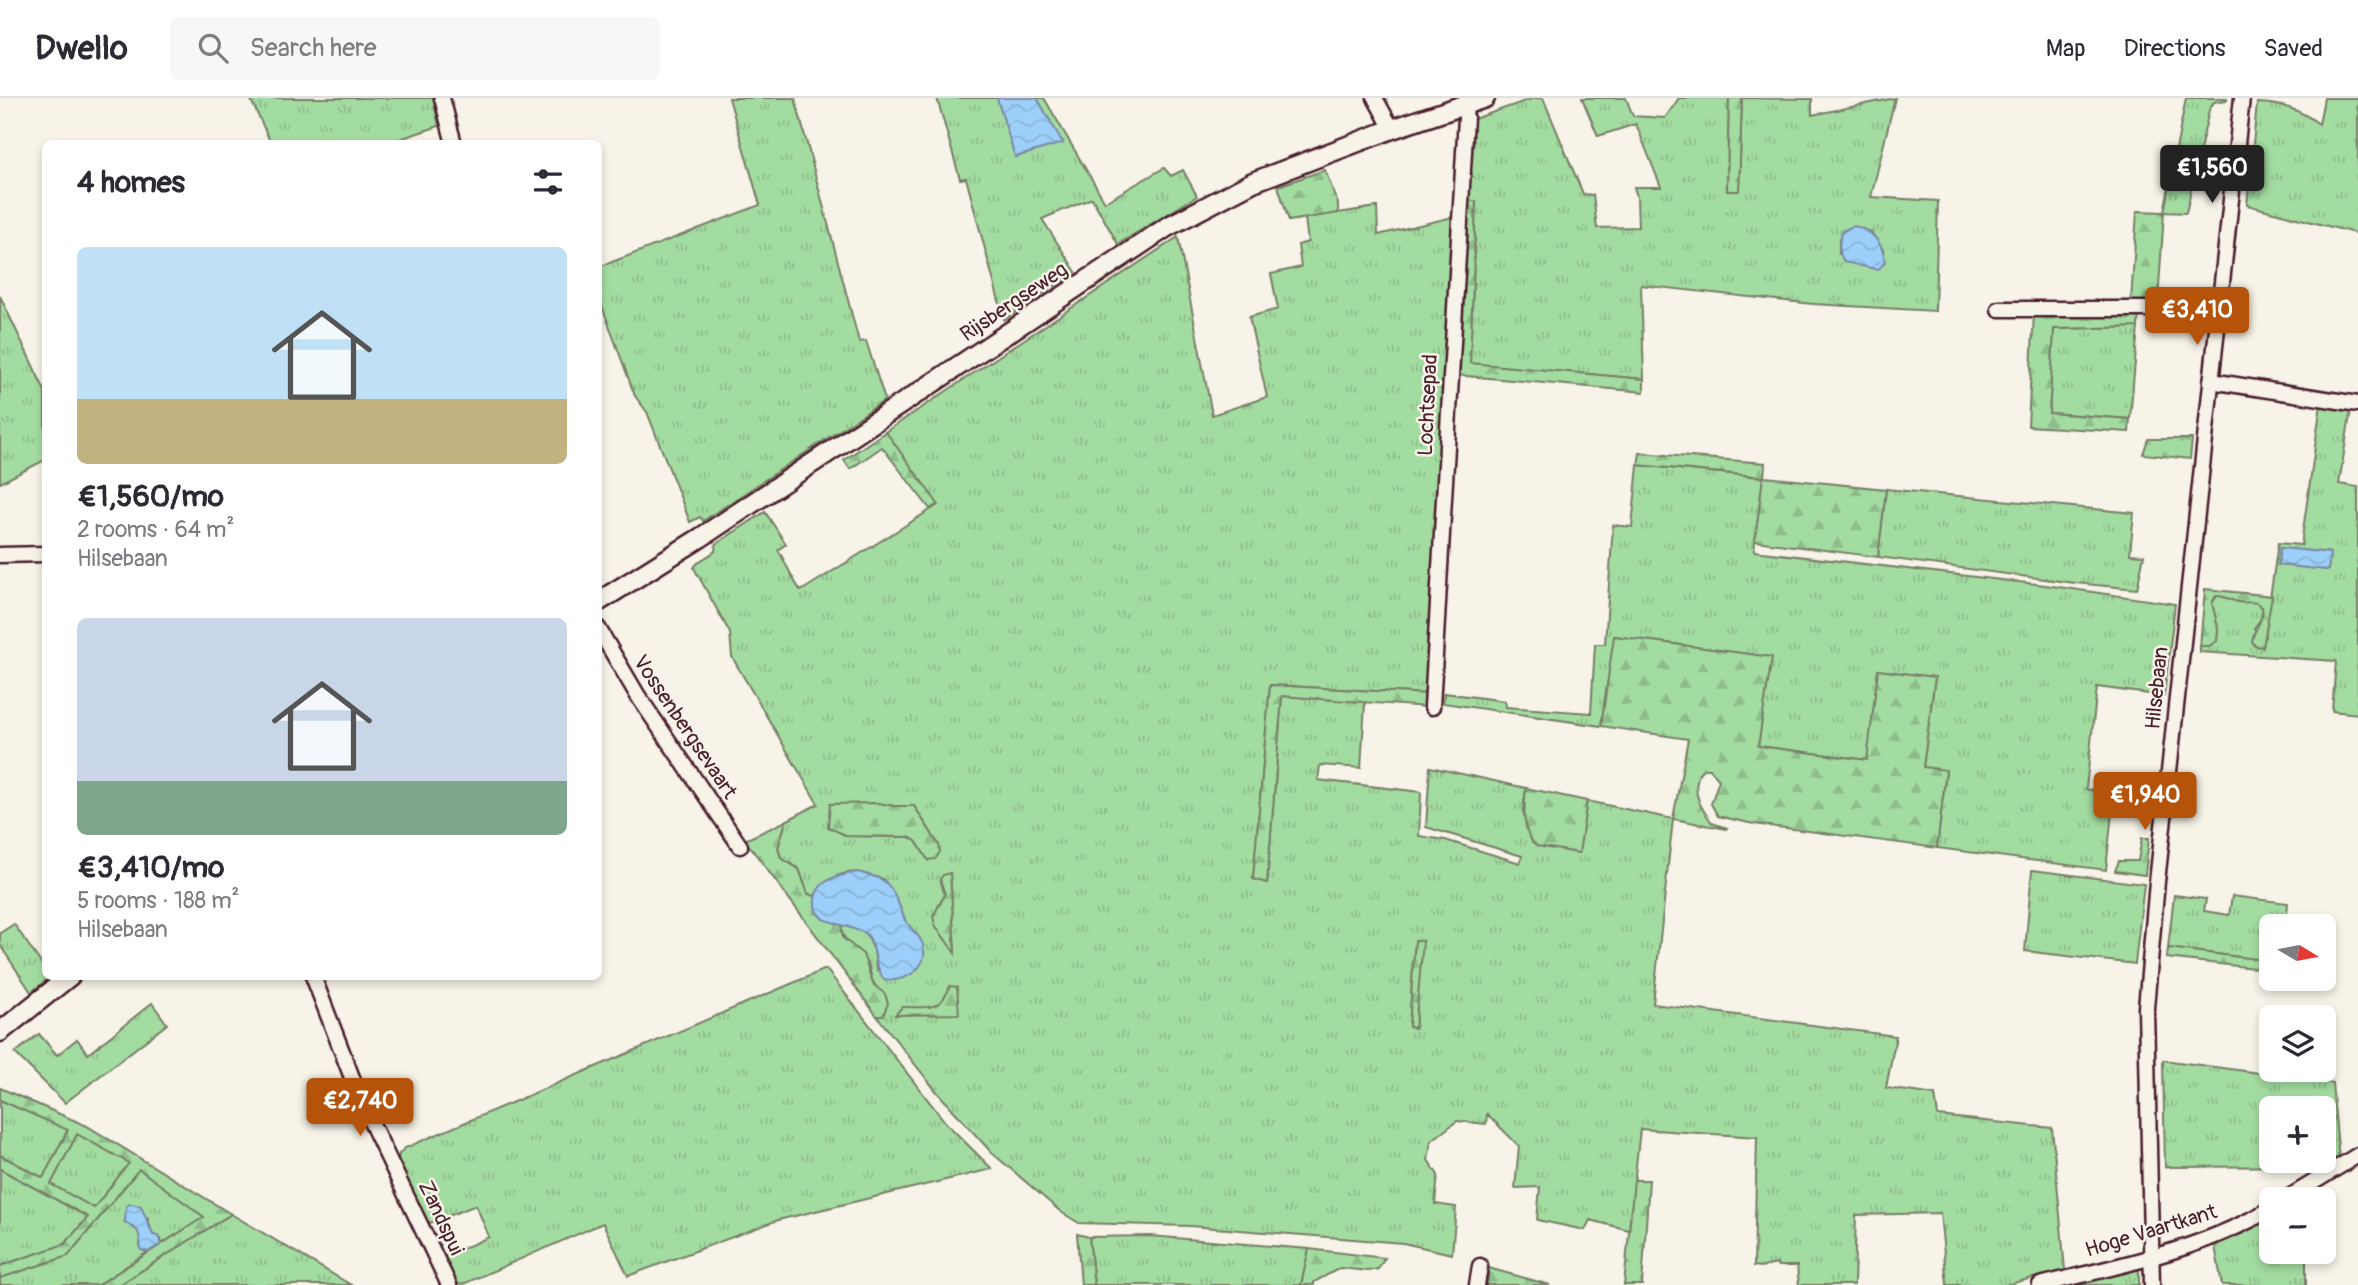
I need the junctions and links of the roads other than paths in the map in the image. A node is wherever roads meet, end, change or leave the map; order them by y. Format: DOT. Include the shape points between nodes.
graph roads {
  1 [pos="442,98"];
  2 [pos="1375,98"];
  3 [pos="1485,98"];
  4 [pos="2242,98"];
  5 [pos="1463,106"];
  6 [pos="1392,130"];
  7 [pos="453,140"];
  8 [pos="1998,309"];
  9 [pos="2217,316"];
  10 [pos="2211,381"];
  11 [pos="2358,404"];
  12 [pos="42,554"];
  13 [pos="0,555"];
  14 [pos="602,599"];
  15 [pos="602,635"];
  16 [pos="1432,707"];
  17 [pos="740,846"];
  18 [pos="66,980"];
  19 [pos="315,980"];
  20 [pos="0,1032"];
  21 [pos="2358,1155"];
  22 [pos="2306,1187"];
  23 [pos="2259,1216"];
  24 [pos="2151,1257"];
  25 [pos="1480,1266"];
  26 [pos="449,1285"];
  27 [pos="1477,1285"];
  28 [pos="2040,1285"];
  29 [pos="2152,1285"];
  1 -- 7 [label="street"];
  2 -- 6 [label="street"];
  3 -- 5 [label="main road, Rijsbergseweg"];
  4 -- 9 [label="street, Hilsebaan"];
  5 -- 6 [label="main road, Rijsbergseweg"];
  5 -- 16 [label="street, Lochtsepad" via="1466,117"];
  6 -- 14 [label="main road, Rijsbergseweg" via="1253,182 1167,227"];
  8 -- 9 [label="street" via="2173,309"];
  9 -- 10 [label="street, Hilsebaan"];
  10 -- 11 [label="street"];
  10 -- 24 [label="street, Hilsebaan" via="2146,1007"];
  12 -- 13 [label="street"];
  15 -- 17 [label="street, Vossenbergsevaart"];
  18 -- 20 [label="main road"];
  19 -- 26 [label="street, Zandspui" via="361,1101"];
  21 -- 22 [label="street"];
  23 -- 24 [label="street, Hoge Vaartkant"];
  24 -- 28 [label="street, Hoge Vaartkant"];
  24 -- 29 [label="street, Hilsebaan"];
  25 -- 27 [label="street"];
}
